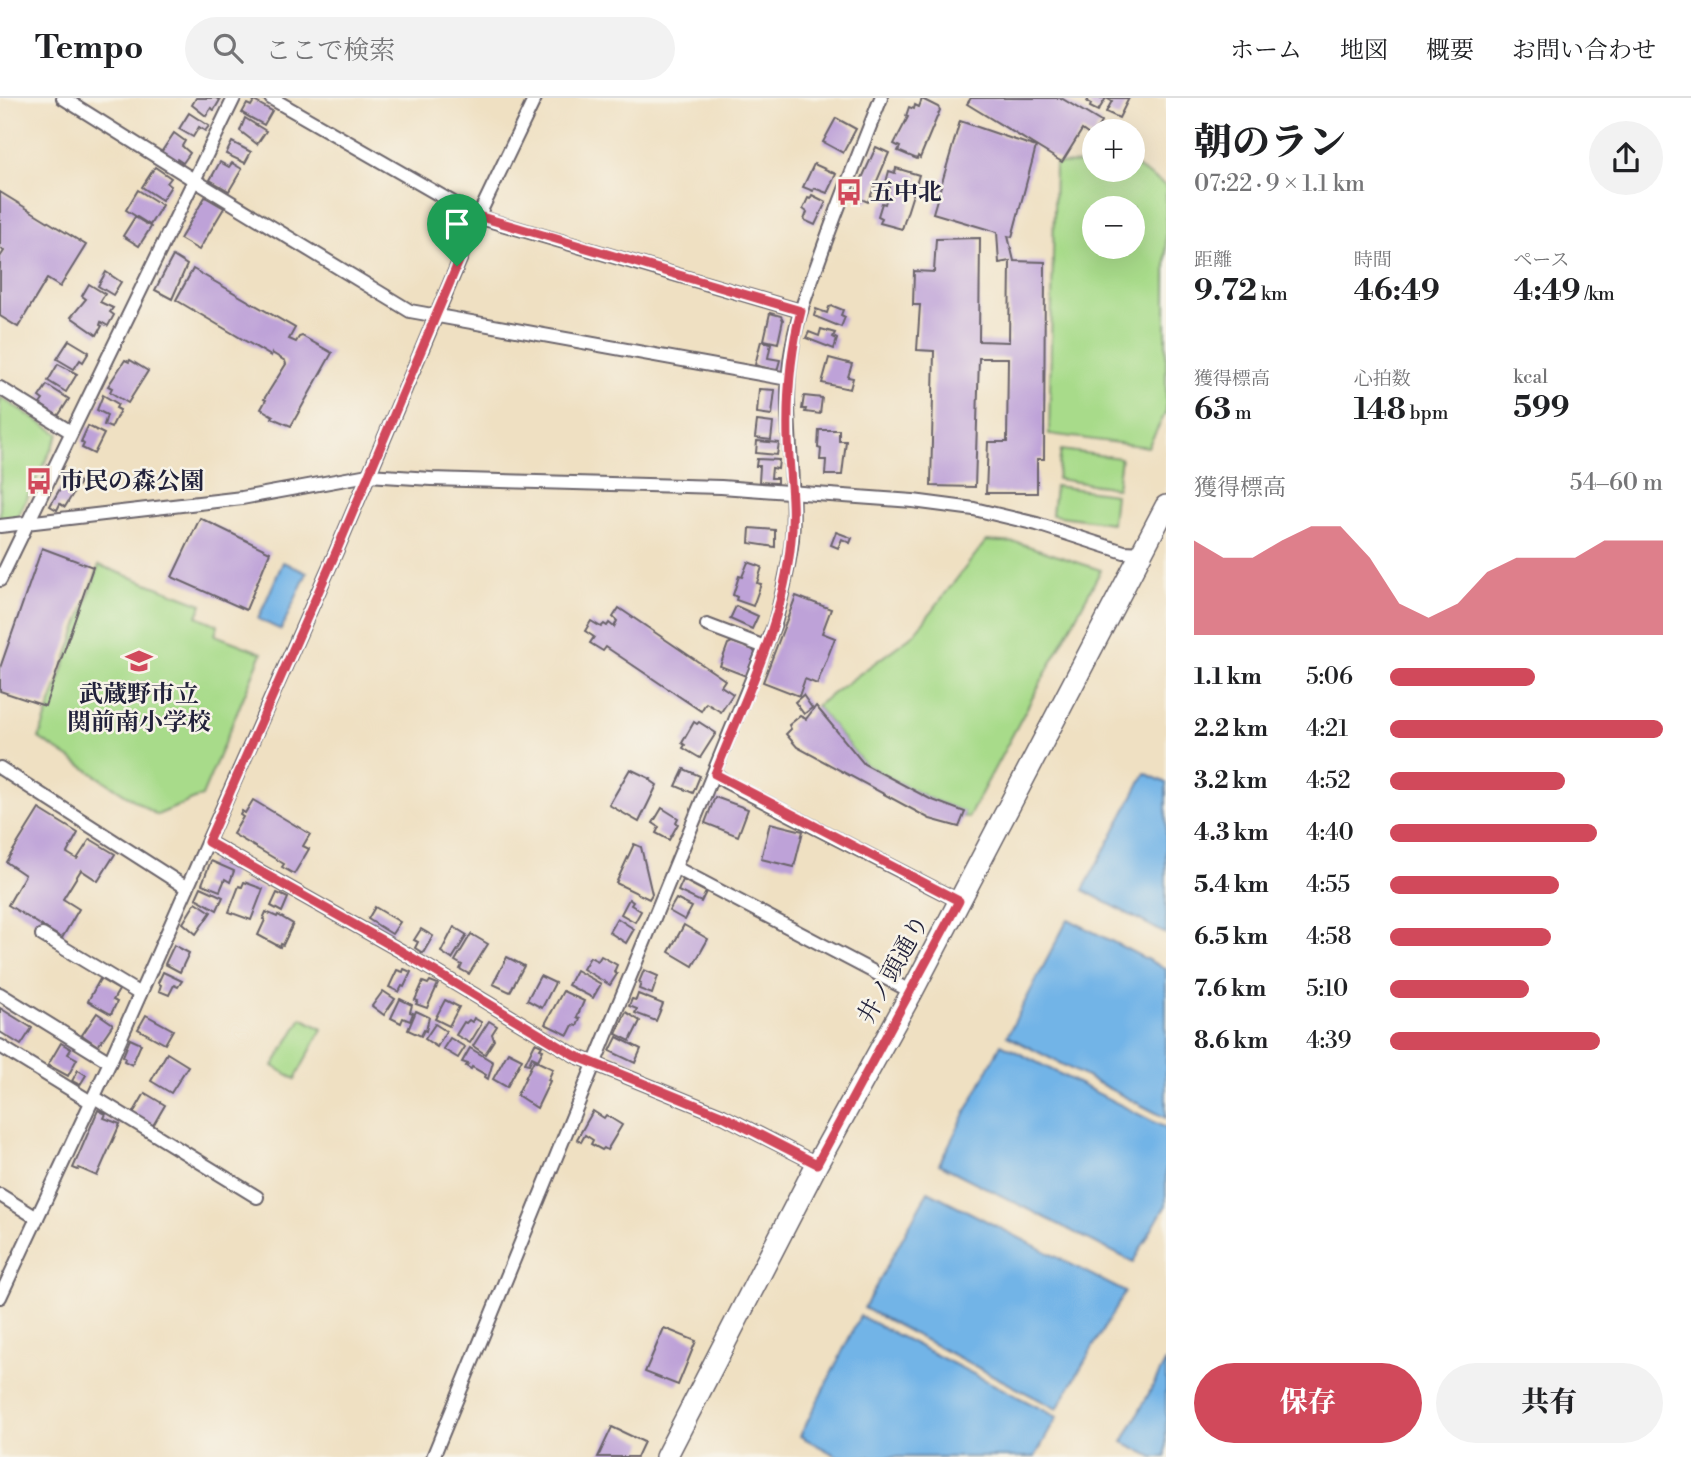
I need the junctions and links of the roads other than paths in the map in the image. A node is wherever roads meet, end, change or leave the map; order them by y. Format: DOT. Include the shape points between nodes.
graph roads {
  1 [pos="64,98"];
  2 [pos="234,98"];
  3 [pos="271,98"];
  4 [pos="535,98"];
  5 [pos="881,98"];
  6 [pos="194,180"];
  7 [pos="478,216"];
  8 [pos="801,311"];
  9 [pos="435,316"];
  10 [pos="789,379"];
  11 [pos="0,388"];
  12 [pos="71,432"];
  13 [pos="368,475"];
  14 [pos="791,492"];
  15 [pos="1166,506"];
  16 [pos="28,523"];
  17 [pos="0,526"];
  18 [pos="1142,553"];
  19 [pos="0,580"];
  20 [pos="707,625"];
  21 [pos="765,647"];
  22 [pos="1,770"];
  23 [pos="715,774"];
  24 [pos="208,842"];
  25 [pos="676,868"];
  26 [pos="187,888"];
  27 [pos="959,901"];
  28 [pos="42,935"];
  29 [pos="912,992"];
  30 [pos="0,994"];
  31 [pos="140,994"];
  32 [pos="0,1046"];
  33 [pos="110,1062"];
  34 [pos="592,1065"];
  35 [pos="92,1100"];
  36 [pos="817,1164"];
  37 [pos="0,1195"];
  38 [pos="257,1197"];
  39 [pos="37,1218"];
  40 [pos="0,1297"];
  41 [pos="433,1457"];
  42 [pos="666,1457"];
  1 -- 6 [label="street"];
  2 -- 6 [label="street"];
  3 -- 7 [label="street"];
  4 -- 7 [label="street"];
  5 -- 8 [label="street"];
  6 -- 9 [label="street" via="410,311"];
  6 -- 12 [label="street"];
  7 -- 8 [label="street"];
  7 -- 9 [label="street"];
  8 -- 10 [label="street"];
  9 -- 10 [label="street"];
  9 -- 13 [label="street"];
  10 -- 14 [label="street"];
  11 -- 12 [label="street"];
  12 -- 16 [label="street"];
  13 -- 14 [label="street"];
  13 -- 16 [label="street" via="242,498"];
  13 -- 24 [label="street"];
  14 -- 18 [label="street" via="974,509 1124,552"];
  14 -- 21 [label="street" via="787,575"];
  15 -- 18 [label="main road, 井ノ頭通り"];
  16 -- 17 [label="street"];
  16 -- 19 [label="street"];
  18 -- 27 [label="main road, 井ノ頭通り"];
  20 -- 21 [label="street"];
  21 -- 23 [label="street"];
  22 -- 26 [label="street"];
  23 -- 25 [label="street"];
  23 -- 27 [label="street"];
  24 -- 26 [label="street"];
  24 -- 34 [label="street"];
  25 -- 29 [label="street"];
  25 -- 34 [label="street"];
  26 -- 31 [label="street"];
  27 -- 29 [label="main road, 井ノ頭通り"];
  28 -- 31 [label="street"];
  29 -- 36 [label="main road, 井ノ頭通り"];
  30 -- 33 [label="street"];
  31 -- 33 [label="street"];
  32 -- 35 [label="street"];
  33 -- 35 [label="street"];
  34 -- 36 [label="street" via="723,1116"];
  34 -- 41 [label="street"];
  35 -- 38 [label="street"];
  35 -- 39 [label="street"];
  36 -- 42 [label="main road, 井ノ頭通り"];
  37 -- 39 [label="street"];
  39 -- 40 [label="street"];
}
